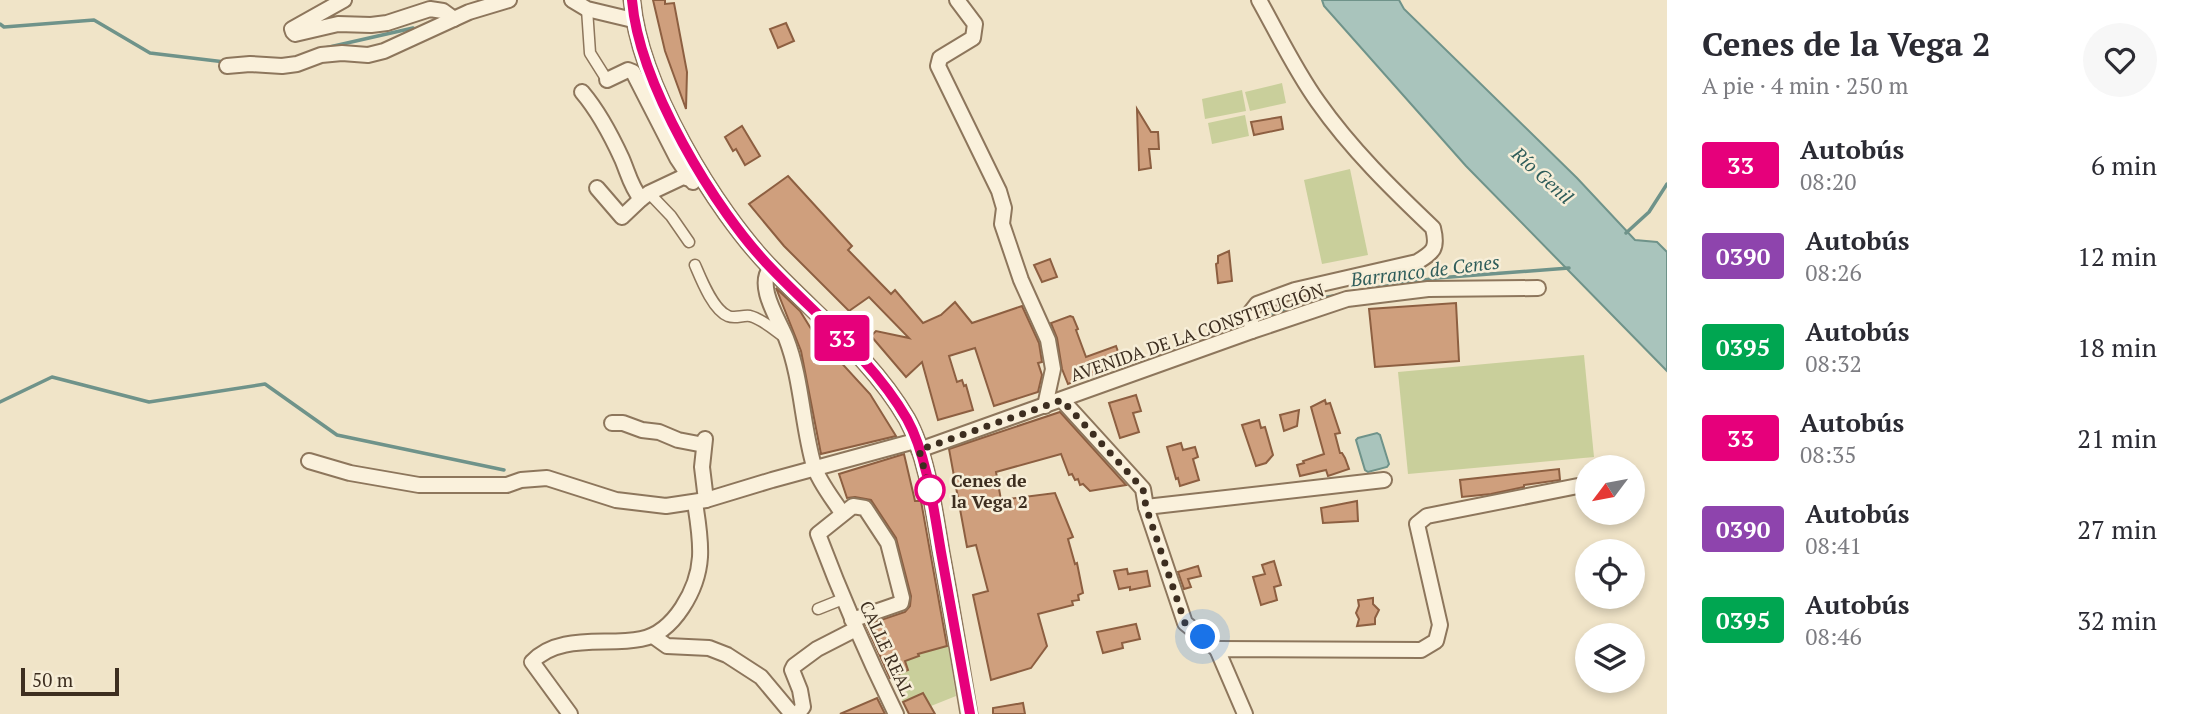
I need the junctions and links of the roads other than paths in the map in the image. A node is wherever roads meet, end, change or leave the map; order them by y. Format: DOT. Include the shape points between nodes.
graph roads {
  1 [pos="345,0"];
  2 [pos="509,0"];
  3 [pos="572,0"];
  4 [pos="632,0"];
  5 [pos="957,0"];
  6 [pos="1259,0"];
  7 [pos="587,9"];
  8 [pos="454,19"];
  9 [pos="633,20"];
  10 [pos="227,66"];
  11 [pos="607,80"];
  12 [pos="582,92"];
  13 [pos="690,179"];
  14 [pos="706,184"];
  15 [pos="597,188"];
  16 [pos="645,196"];
  17 [pos="688,242"];
  18 [pos="695,265"];
  19 [pos="771,268"];
  20 [pos="1538,288"];
  21 [pos="1252,331"];
  22 [pos="786,338"];
  23 [pos="1062,400"];
  24 [pos="1045,406"];
  25 [pos="612,423"];
  26 [pos="917,445"];
  27 [pos="309,461"];
  28 [pos="815,468"];
  29 [pos="1384,480"];
  30 [pos="1575,487"];
  31 [pos="701,502"];
  32 [pos="1146,507"];
  33 [pos="842,513"];
  34 [pos="843,599"];
  35 [pos="818,609"];
  36 [pos="854,625"];
  37 [pos="653,636"];
  38 [pos="1217,649"];
  39 [pos="570,714"];
  40 [pos="792,714"];
  41 [pos="797,714"];
  42 [pos="896,714"];
  43 [pos="970,714"];
  44 [pos="1245,714"];
  1 -- 8 [label="street" via="293,32 338,24 387,23 430,9"];
  2 -- 8 [label="street"];
  3 -- 7 [label="street"];
  4 -- 9 [label="street"];
  5 -- 24 [label="street" via="975,24 973,38 940,58 938,66 999,191 1002,224 1048,340 1053,369"];
  6 -- 21 [label="street" via="1318,102 1356,151 1433,228 1436,242 1432,254 1417,262 1295,290 1258,304 1250,313"];
  7 -- 9 [label="street"];
  7 -- 11 [label="street" via="590,53"];
  8 -- 10 [label="street" via="368,55 321,55 282,66"];
  9 -- 14 [label="street" via="651,75"];
  11 -- 13 [label="street" via="633,72"];
  12 -- 16 [label="street" via="610,133 634,191"];
  13 -- 14 [label="street" via="698,186"];
  13 -- 16 [label="street" via="683,177"];
  14 -- 19 [label="street"];
  15 -- 16 [label="street" via="622,216"];
  16 -- 17 [label="street" via="671,216"];
  18 -- 22 [label="street" via="721,312 730,317 750,316"];
  19 -- 22 [label="street" via="764,283"];
  19 -- 26 [label="street" via="885,387 908,421"];
  20 -- 21 [label="street, AVENIDA DE LA CONSTITUCIÓN" via="1428,289 1347,299"];
  21 -- 23 [label="street, AVENIDA DE LA CONSTITUCIÓN"];
  22 -- 28 [label="street"];
  23 -- 24 [label="street, AVENIDA DE LA CONSTITUCIÓN"];
  23 -- 32 [label="street" via="1143,489"];
  24 -- 26 [label="street, AVENIDA DE LA CONSTITUCIÓN"];
  25 -- 31 [label="street" via="705,442"];
  26 -- 28 [label="street, AVENIDA DE LA CONSTITUCIÓN"];
  26 -- 43 [label="street" via="935,513"];
  27 -- 31 [label="street, AVENIDA DE LA CONSTITUCIÓN" via="419,485 507,485 547,478 616,500 666,506"];
  28 -- 31 [label="street, AVENIDA DE LA CONSTITUCIÓN"];
  28 -- 33 [label="street"];
  29 -- 32 [label="street"];
  30 -- 38 [label="street" via="1427,516 1417,524 1440,625 1436,641 1421,650"];
  31 -- 37 [label="street" via="700,558 694,583 684,605"];
  32 -- 38 [label="street" via="1185,623"];
  33 -- 34 [label="street, CALLE REAL" via="818,534"];
  33 -- 36 [label="street" via="853,506 865,508 888,543 902,598 901,603"];
  34 -- 35 [label="street, CALLE REAL"];
  34 -- 36 [label="street, CALLE REAL"];
  36 -- 41 [label="street" via="794,666 803,707"];
  36 -- 42 [label="street, CALLE REAL"];
  37 -- 39 [label="street" via="561,645 539,655 532,662"];
  37 -- 40 [label="street" via="667,646 709,648 727,654 761,677"];
  38 -- 44 [label="street"];
}
